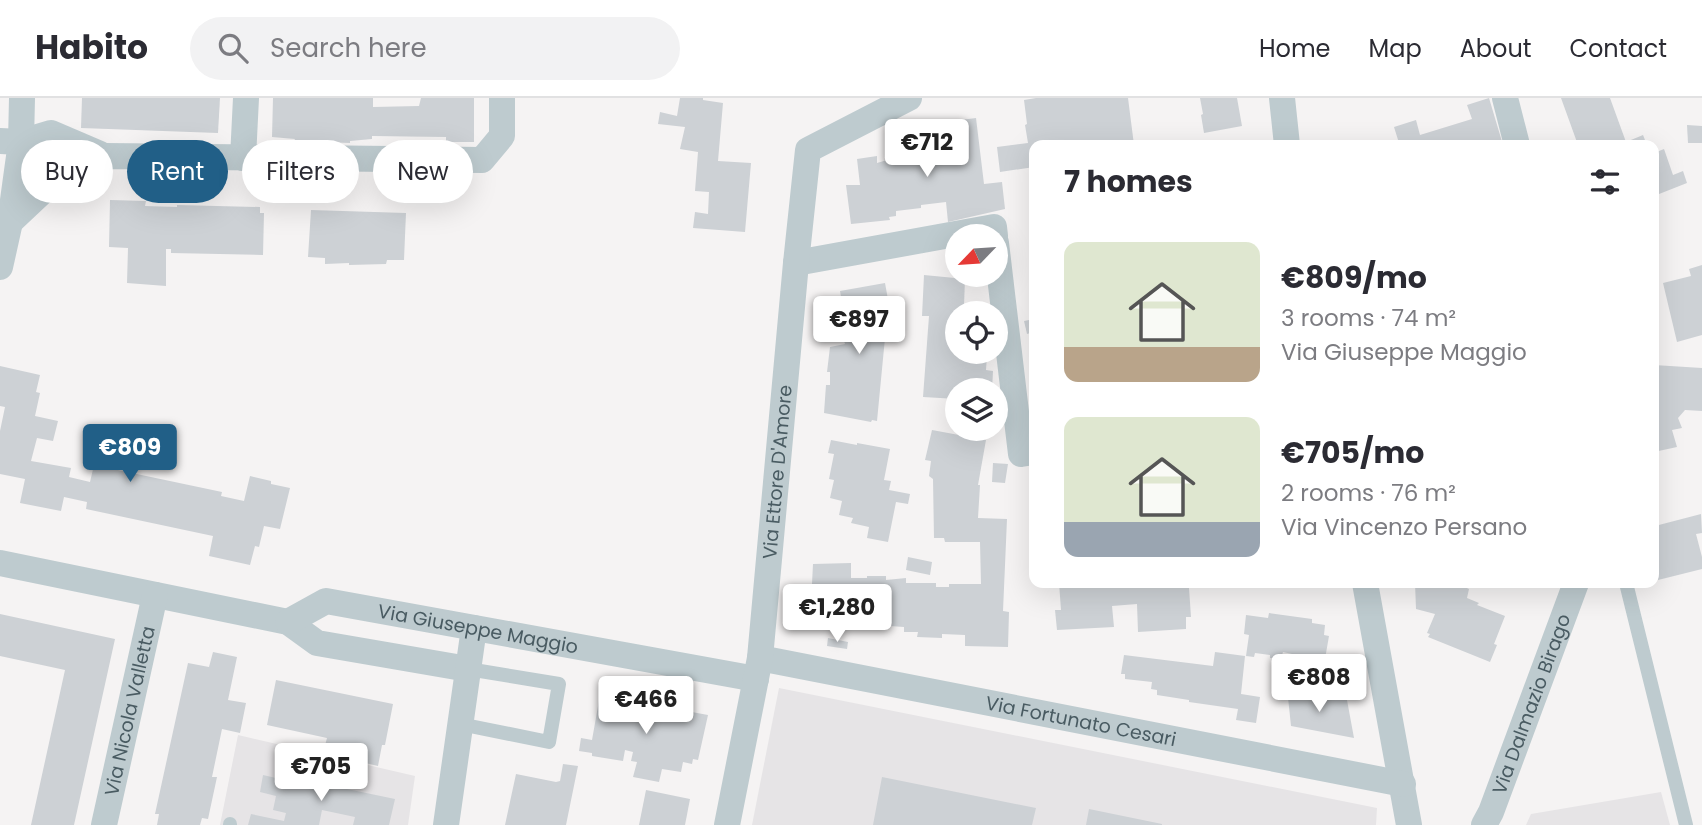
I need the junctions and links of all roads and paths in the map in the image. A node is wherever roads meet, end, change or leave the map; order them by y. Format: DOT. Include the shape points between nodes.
graph roads {
  1 [pos="22,98"];
  2 [pos="246,98"];
  3 [pos="502,98"];
  4 [pos="909,98"];
  5 [pos="1282,98"];
  6 [pos="1505,98"];
  7 [pos="244,140"];
  8 [pos="1286,140"];
  9 [pos="1516,140"];
  10 [pos="10,142"];
  11 [pos="113,156"];
  12 [pos="242,158"];
  13 [pos="359,159"];
  14 [pos="30,203"];
  15 [pos="10,222"];
  16 [pos="945,236"];
  17 [pos="796,263"];
  18 [pos="0,267"];
  19 [pos="1001,287"];
  20 [pos="1029,453"];
  21 [pos="0,564"];
  22 [pos="1366,588"];
  23 [pos="1574,588"];
  24 [pos="1627,588"];
  25 [pos="155,595"];
  26 [pos="288,622"];
  27 [pos="474,628"];
  28 [pos="468,669"];
  29 [pos="758,669"];
  30 [pos="460,724"];
  31 [pos="1402,784"];
  32 [pos="104,825"];
  33 [pos="446,825"];
  34 [pos="727,825"];
  35 [pos="1409,825"];
  36 [pos="1485,825"];
  37 [pos="1686,825"];
  1 -- 10 [label="street"];
  2 -- 7 [label="street"];
  3 -- 13 [label="street" via="502,136 482,160"];
  4 -- 17 [label="street, Via Ettore D'Amore" via="808,150"];
  5 -- 8 [label="street"];
  6 -- 9 [label="street"];
  10 -- 15 [label="street"];
  11 -- 12 [label="street"];
  14 -- 15 [label="street"];
  15 -- 18 [label="street"];
  16 -- 17 [label="street"];
  17 -- 29 [label="street, Via Ettore D'Amore"];
  19 -- 20 [label="street" via="1021,454"];
  21 -- 25 [label="street"];
  22 -- 31 [label="street"];
  23 -- 36 [label="street, Via Dalmazio Birago"];
  24 -- 37 [label="lane"];
  25 -- 26 [label="street"];
  25 -- 32 [label="street, Via Nicola Valletta"];
  26 -- 27 [label="street, Via Giuseppe Maggio" via="326,601"];
  26 -- 28 [label="street" via="317,643"];
  27 -- 28 [label="street"];
  27 -- 29 [label="street, Via Giuseppe Maggio"];
  28 -- 30 [label="street"];
  28 -- 30 [label="lane" via="559,684 549,741"];
  29 -- 31 [label="street, Via Fortunato Cesari"];
  29 -- 34 [label="street, Via Ettore D'Amore"];
  30 -- 33 [label="street"];
  31 -- 35 [label="street"];
}
